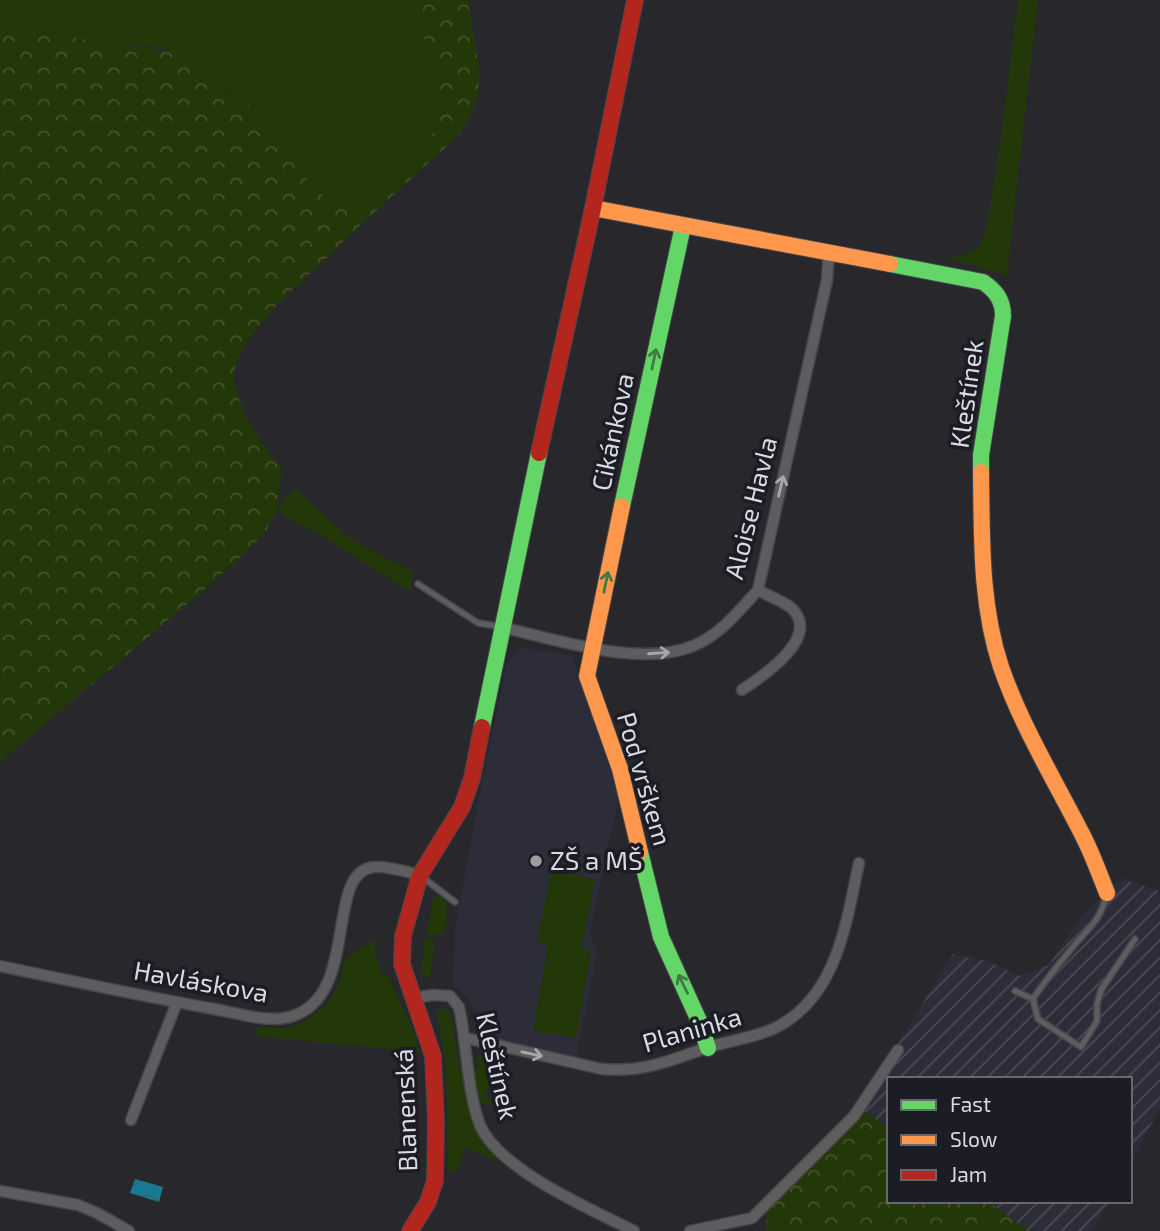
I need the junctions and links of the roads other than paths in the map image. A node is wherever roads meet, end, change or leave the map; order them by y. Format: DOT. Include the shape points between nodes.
graph roads {
  1 [pos="635,0"];
  2 [pos="593,208"];
  3 [pos="683,226"];
  4 [pos="829,252"];
  5 [pos="418,584"];
  6 [pos="758,590"];
  7 [pos="501,627"];
  8 [pos="591,648"];
  9 [pos="742,690"];
  10 [pos="859,863"];
  11 [pos="420,875"];
  12 [pos="838,893"];
  13 [pos="1107,893"];
  14 [pos="852,896"];
  15 [pos="455,902"];
  16 [pos="1135,939"];
  17 [pos="0,966"];
  18 [pos="1015,991"];
  19 [pos="413,998"];
  20 [pos="1033,999"];
  21 [pos="177,1002"];
  22 [pos="466,1038"];
  23 [pos="708,1048"];
  24 [pos="898,1050"];
  25 [pos="131,1120"];
  26 [pos="0,1191"];
  27 [pos="129,1231"];
  28 [pos="410,1231"];
  29 [pos="634,1231"];
  30 [pos="690,1231"];
  1 -- 2 [label="street, Blanenská"];
  2 -- 3 [label="street, Kleštínek"];
  2 -- 7 [label="street, Blanenská"];
  3 -- 4 [label="street, Kleštínek"];
  8 -- 3 [label="street, Cikánkova, one-way"];
  6 -- 4 [label="street, Aloise Havla, one-way" via="825,289"];
  4 -- 13 [label="street, Kleštínek" via="983,282 999,295 1003,316 981,455 983,573 989,618 1024,721"];
  5 -- 7 [label="lane" via="478,623"];
  8 -- 6 [label="street, Aloise Havla, one-way" via="654,654 694,646 732,619"];
  6 -- 9 [label="street" via="795,611 800,621 798,636 773,670"];
  7 -- 8 [label="street"];
  7 -- 11 [label="street, Blanenská" via="467,795"];
  23 -- 8 [label="street, Pod vrškem, one-way" via="661,937 620,769 587,676"];
  10 -- 14 [label="street, Planinka"];
  11 -- 15 [label="lane"];
  11 -- 19 [label="street, Blanenská" via="401,951"];
  11 -- 21 [label="street, Havláskova" via="376,866 355,875 348,890 334,972 304,1012 273,1019"];
  12 -- 14 [label="street"];
  13 -- 20 [label="lane" via="1092,927"];
  14 -- 23 [label="street, Planinka" via="835,959 822,986 806,1004 775,1028"];
  16 -- 20 [label="lane" via="1101,990 1097,1021 1081,1047 1038,1019"];
  17 -- 21 [label="street, Havláskova"];
  18 -- 20 [label="lane"];
  19 -- 22 [label="street, Kleštínek" via="450,996 459,1007"];
  19 -- 28 [label="street, Blanenská" via="433,1056 436,1120 435,1181"];
  21 -- 25 [label="street"];
  22 -- 23 [label="street, Planinka, one-way" via="622,1071 654,1067"];
  22 -- 29 [label="street, Kleštínek" via="477,1112 489,1139 519,1168"];
  24 -- 30 [label="street" via="853,1116 752,1218"];
  26 -- 27 [label="street" via="78,1205"];
}
